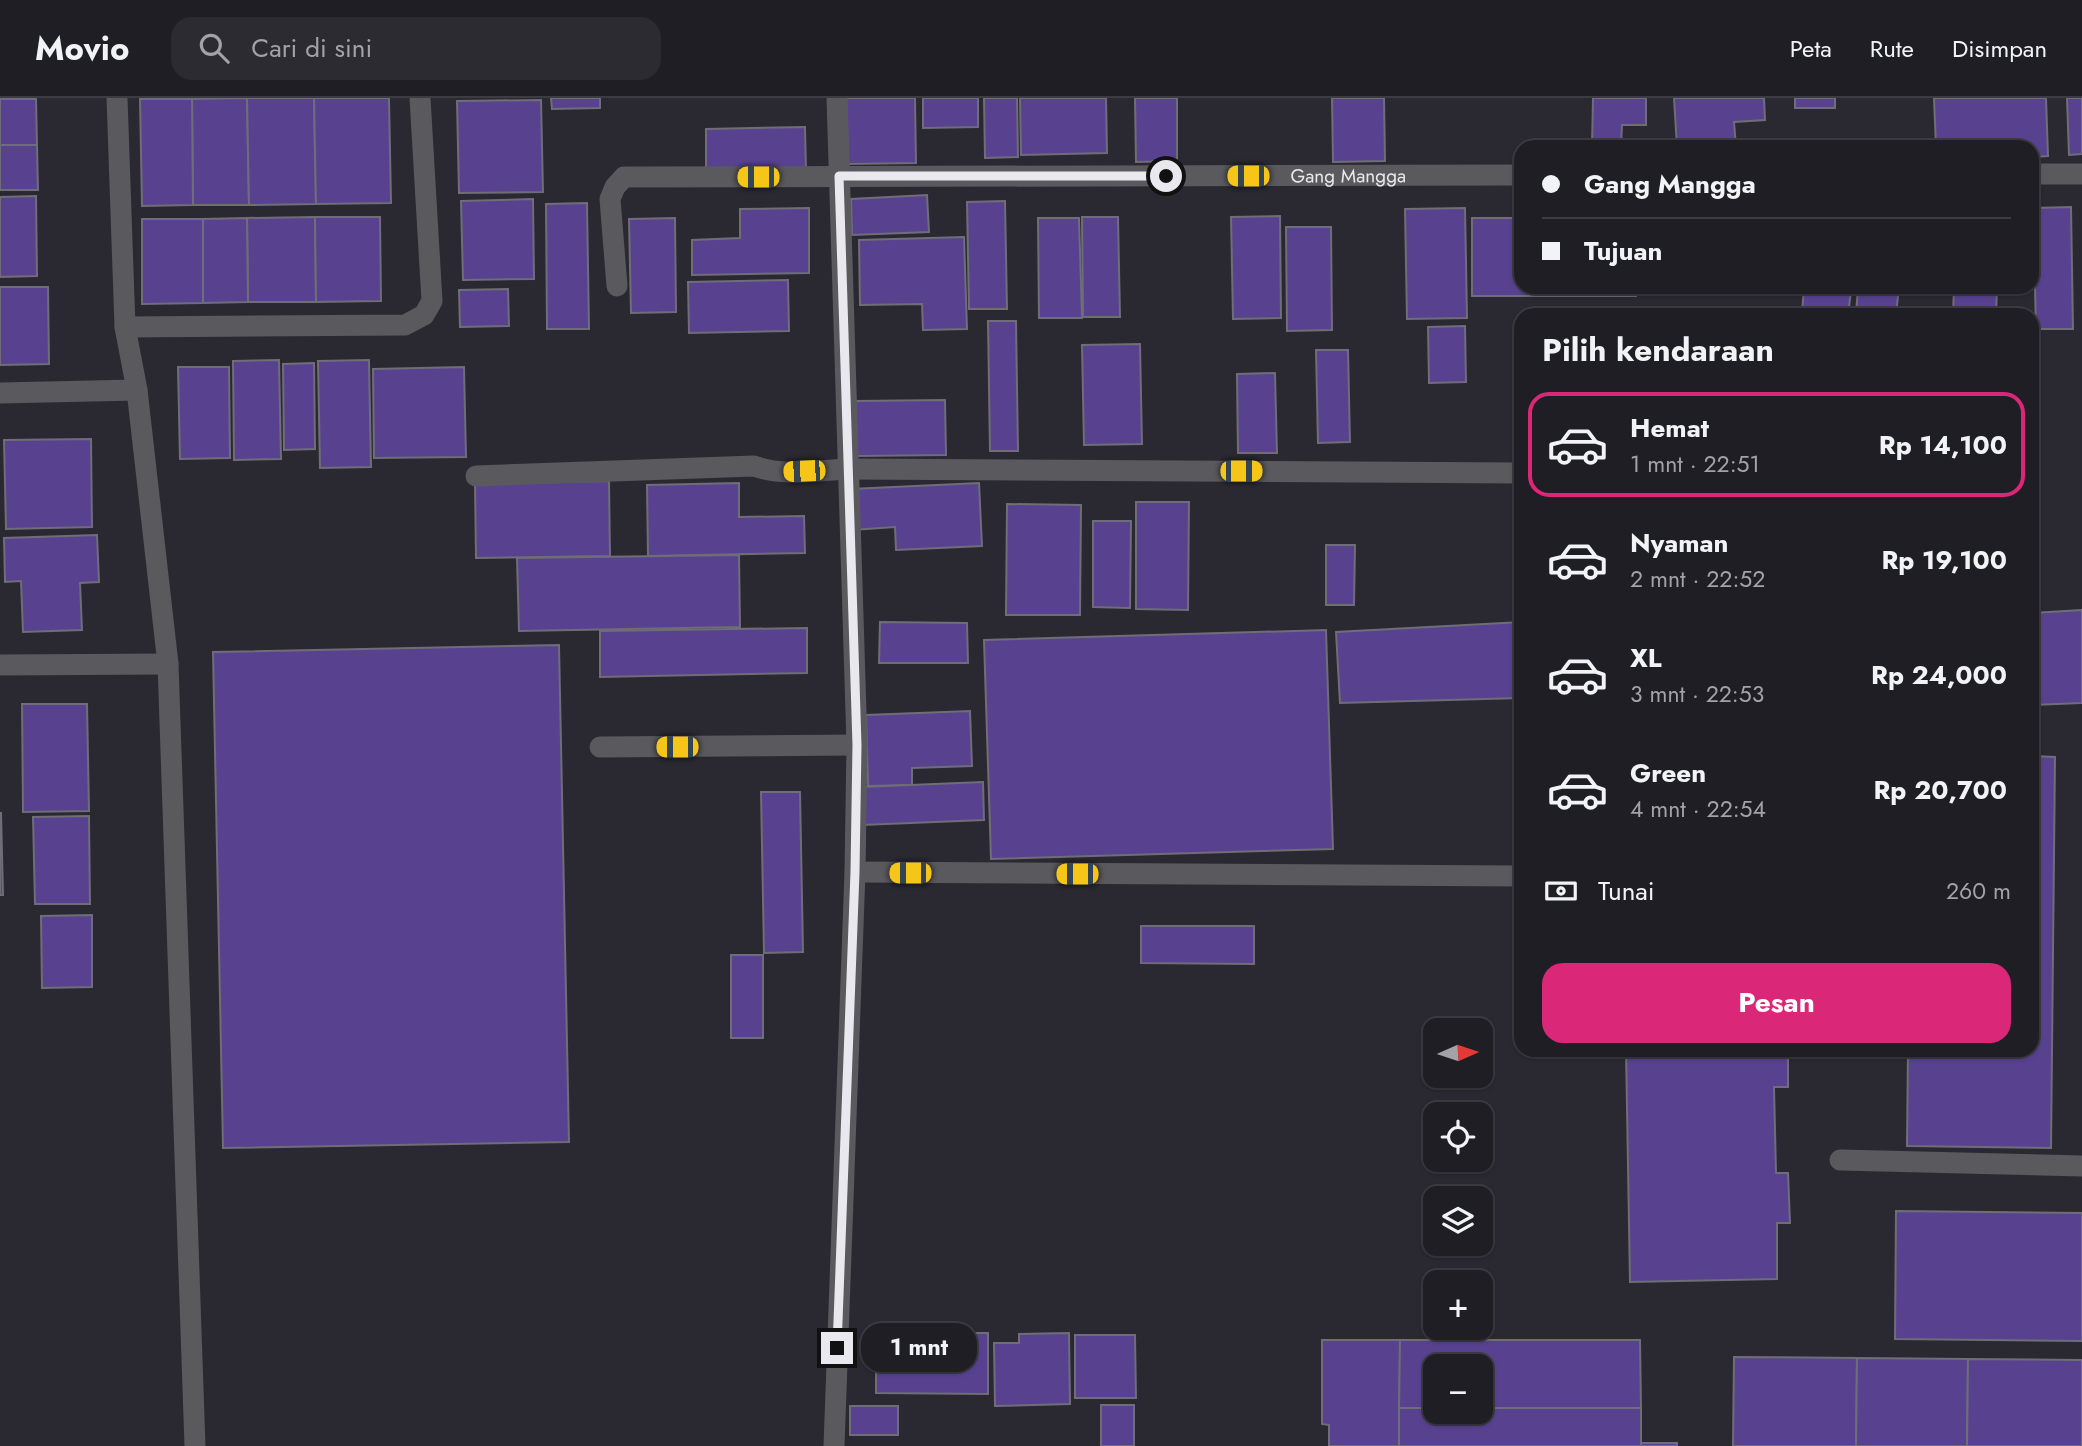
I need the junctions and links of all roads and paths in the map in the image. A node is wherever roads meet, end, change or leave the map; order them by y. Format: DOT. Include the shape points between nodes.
graph roads {
  1 [pos="117,98"];
  2 [pos="420,98"];
  3 [pos="837,98"];
  4 [pos="2039,174"];
  5 [pos="2082,174"];
  6 [pos="1514,175"];
  7 [pos="839,176"];
  8 [pos="617,286"];
  9 [pos="125,327"];
  10 [pos="137,390"];
  11 [pos="0,393"];
  12 [pos="849,469"];
  13 [pos="1514,473"];
  14 [pos="475,476"];
  15 [pos="168,664"];
  16 [pos="0,665"];
  17 [pos="857,745"];
  18 [pos="600,747"];
  19 [pos="855,872"];
  20 [pos="1514,876"];
  21 [pos="1840,1160"];
  22 [pos="2082,1166"];
  23 [pos="195,1446"];
  24 [pos="834,1446"];
  1 -- 9 [label="street"];
  2 -- 9 [label="street" via="432,301 424,316 405,325"];
  3 -- 7 [label="street"];
  4 -- 5 [label="street"];
  6 -- 7 [label="street, Gang Mangga"];
  7 -- 8 [label="street, Gang Mangga" via="624,177 610,199"];
  7 -- 12 [label="street"];
  9 -- 10 [label="street"];
  10 -- 11 [label="street"];
  10 -- 15 [label="street"];
  12 -- 13 [label="street"];
  12 -- 14 [label="street" via="782,472 754,466"];
  12 -- 17 [label="street"];
  15 -- 16 [label="street"];
  15 -- 23 [label="street"];
  17 -- 18 [label="street"];
  17 -- 19 [label="street"];
  19 -- 20 [label="street"];
  19 -- 24 [label="street"];
  21 -- 22 [label="street"];
}
